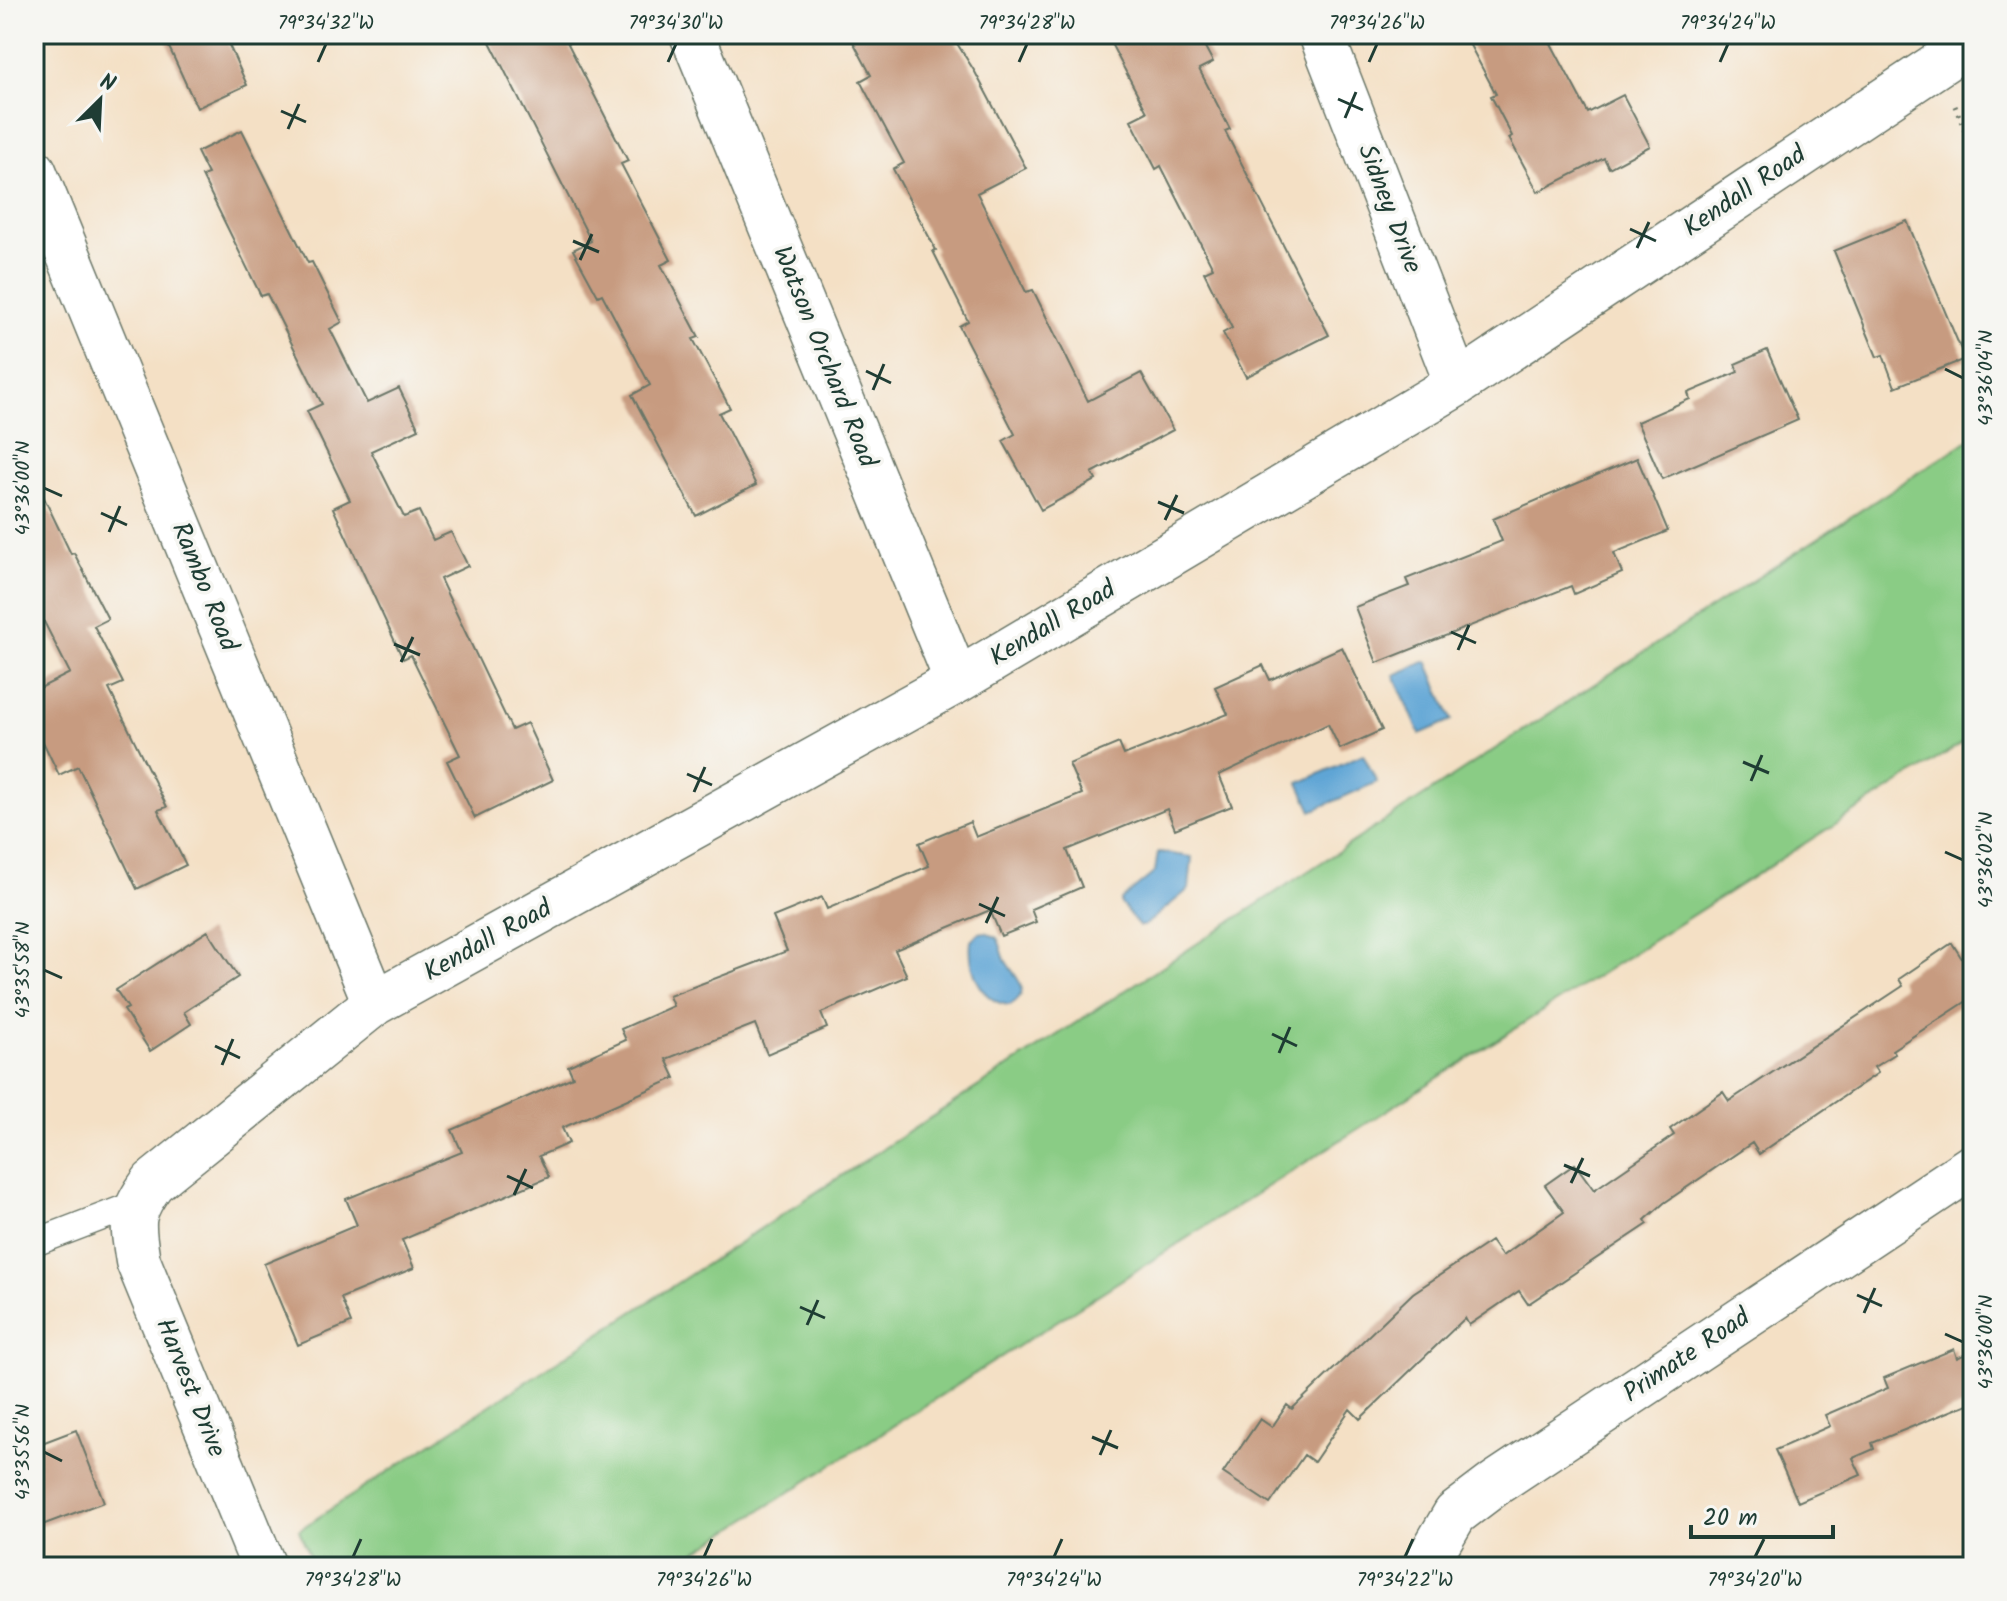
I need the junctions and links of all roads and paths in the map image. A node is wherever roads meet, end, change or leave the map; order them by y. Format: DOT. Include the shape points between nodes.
graph roads {
  1 [pos="692,34"];
  2 [pos="1321,34"];
  3 [pos="1973,41"];
  4 [pos="1962,122"];
  5 [pos="1973,150"];
  6 [pos="34,171"];
  7 [pos="1457,384"];
  8 [pos="957,681"];
  9 [pos="375,1003"];
  10 [pos="1973,1166"];
  11 [pos="136,1204"];
  12 [pos="34,1243"];
  13 [pos="264,1567"];
  14 [pos="1424,1567"];
  1 -- 8 [label="street, Watson Orchard Road"];
  2 -- 7 [label="street, Sidney Drive"];
  3 -- 7 [label="street, Kendall Road"];
  4 -- 5 [label="path"];
  6 -- 9 [label="street, Rambo Road"];
  7 -- 8 [label="street, Kendall Road"];
  8 -- 9 [label="street, Kendall Road"];
  9 -- 11 [label="street, Kendall Road" via="153,1182"];
  10 -- 14 [label="street, Primate Road" via="1496,1483 1455,1514"];
  11 -- 12 [label="lane"];
  11 -- 13 [label="street, Harvest Drive" via="138,1261"];
}
